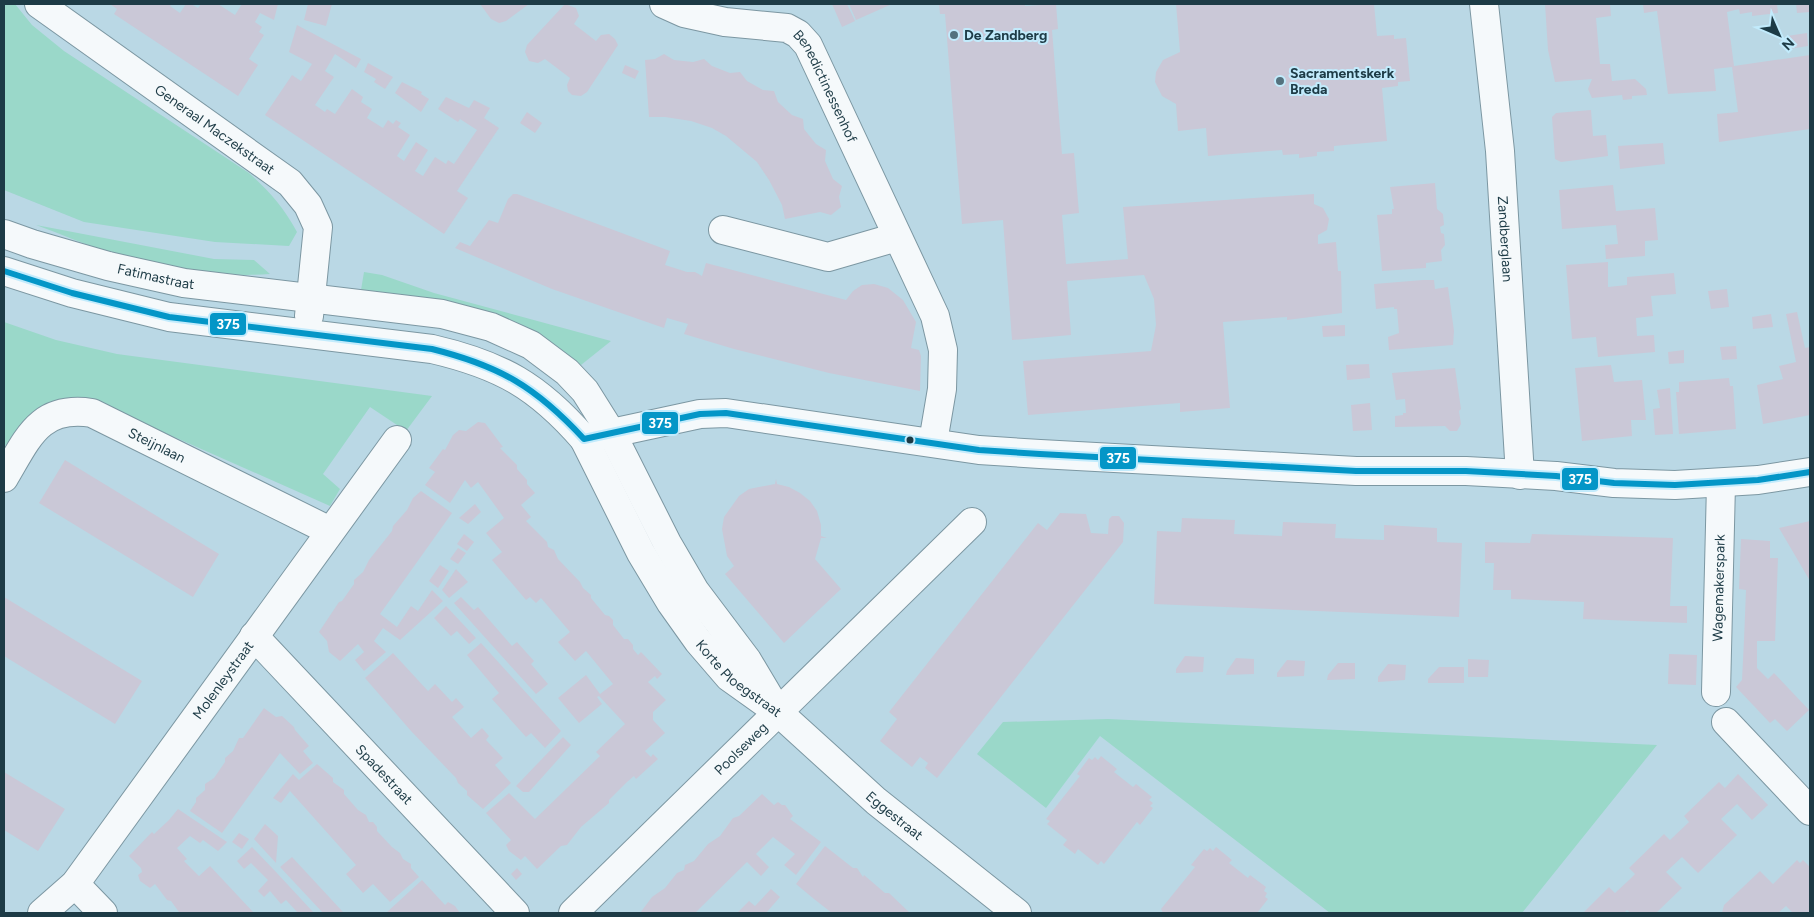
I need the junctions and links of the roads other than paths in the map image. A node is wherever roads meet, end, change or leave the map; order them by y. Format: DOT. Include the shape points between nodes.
graph roads {
  1 [pos="39,4"];
  2 [pos="664,4"];
  3 [pos="1484,4"];
  4 [pos="723,230"];
  5 [pos="4,234"];
  6 [pos="897,237"];
  7 [pos="4,271"];
  8 [pos="310,299"];
  9 [pos="306,334"];
  10 [pos="612,434"];
  11 [pos="396,440"];
  12 [pos="584,440"];
  13 [pos="933,442"];
  14 [pos="1810,472"];
  15 [pos="1520,475"];
  16 [pos="4,478"];
  17 [pos="1721,484"];
  18 [pos="972,522"];
  19 [pos="330,531"];
  20 [pos="254,636"];
  21 [pos="1716,692"];
  22 [pos="778,712"];
  23 [pos="1726,722"];
  24 [pos="1810,810"];
  25 [pos="75,884"];
  26 [pos="42,913"];
  27 [pos="103,913"];
  28 [pos="515,913"];
  29 [pos="573,913"];
  30 [pos="1017,913"];
  1 -- 8 [label="street, Generaal Maczekstraat" via="290,183 308,205 318,228"];
  2 -- 6 [label="street, Benedictinessenhof" via="700,17 788,28 798,34 815,57"];
  3 -- 15 [label="street, Zandberglaan" via="1500,151"];
  4 -- 6 [label="street" via="828,257"];
  5 -- 8 [label="street, Fatimastraat" via="108,266 184,283"];
  6 -- 13 [label="street, Benedictinessenhof" via="936,316 944,350 942,389"];
  7 -- 9 [label="street" via="72,293 169,317"];
  8 -- 9 [label="street, Generaal Maczekstraat"];
  8 -- 10 [label="street" via="442,314 514,336 567,372 585,391"];
  9 -- 12 [label="street" via="432,349 476,361 538,392 561,412"];
  10 -- 12 [label="street"];
  10 -- 13 [label="street" via="700,414 726,413"];
  10 -- 22 [label="street, Korte Ploegstraat" via="695,591 747,660"];
  11 -- 19 [label="street, Molenleystraat"];
  12 -- 22 [label="street, Korte Ploegstraat" via="641,553 698,641 729,676"];
  13 -- 15 [label="street" via="979,450 1040,454 1356,471 1466,471"];
  14 -- 17 [label="street"];
  15 -- 17 [label="street" via="1630,484"];
  16 -- 19 [label="street, Steijnlaan" via="41,421 58,413 92,413"];
  17 -- 21 [label="street, Wagemakerspark"];
  18 -- 22 [label="street, Poolseweg"];
  19 -- 20 [label="street, Molenleystraat"];
  20 -- 25 [label="street, Molenleystraat"];
  20 -- 28 [label="street, Spadestraat"];
  22 -- 29 [label="street, Poolseweg"];
  22 -- 30 [label="street, Eggestraat" via="876,801"];
  23 -- 24 [label="street"];
  25 -- 26 [label="street, Molenleystraat"];
  25 -- 27 [label="street"];
}
